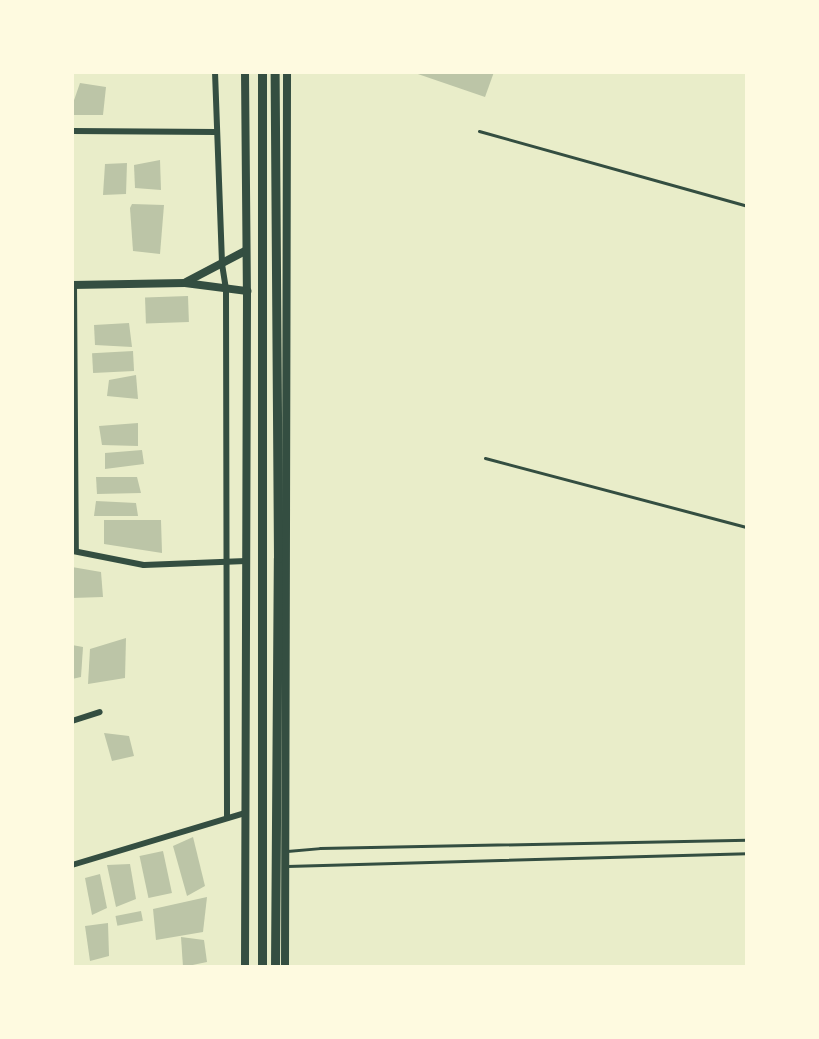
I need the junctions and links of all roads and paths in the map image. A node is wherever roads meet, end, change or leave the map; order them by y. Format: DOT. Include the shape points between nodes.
graph roads {
  1 [pos="215,72"];
  2 [pos="245,72"];
  3 [pos="262,72"];
  4 [pos="275,72"];
  5 [pos="287,72"];
  6 [pos="72,131"];
  7 [pos="479,131"];
  8 [pos="216,132"];
  9 [pos="747,206"];
  10 [pos="245,251"];
  11 [pos="222,264"];
  12 [pos="185,283"];
  13 [pos="73,285"];
  14 [pos="226,288"];
  15 [pos="247,291"];
  16 [pos="73,423"];
  17 [pos="485,458"];
  18 [pos="747,527"];
  19 [pos="74,551"];
  20 [pos="225,561"];
  21 [pos="246,561"];
  22 [pos="100,712"];
  23 [pos="72,721"];
  24 [pos="245,813"];
  25 [pos="227,818"];
  26 [pos="747,840"];
  27 [pos="285,852"];
  28 [pos="747,853"];
  29 [pos="72,865"];
  30 [pos="285,866"];
  31 [pos="245,967"];
  32 [pos="262,967"];
  33 [pos="275,967"];
  34 [pos="285,967"];
  1 -- 8 [label="street"];
  2 -- 10 [label="main road"];
  3 -- 32 [label="main road"];
  4 -- 33 [label="main road"];
  5 -- 27 [label="main road"];
  6 -- 8 [label="street"];
  7 -- 9 [label="lane"];
  8 -- 11 [label="street"];
  10 -- 11 [label="street"];
  10 -- 15 [label="main road"];
  11 -- 12 [label="street"];
  11 -- 14 [label="street"];
  12 -- 13 [label="street"];
  12 -- 14 [label="street"];
  13 -- 16 [label="street"];
  14 -- 15 [label="street"];
  14 -- 20 [label="street"];
  15 -- 21 [label="main road"];
  16 -- 19 [label="street"];
  17 -- 18 [label="lane"];
  19 -- 20 [label="street" via="144,565"];
  20 -- 21 [label="street"];
  20 -- 25 [label="street"];
  21 -- 24 [label="main road"];
  22 -- 23 [label="street"];
  24 -- 25 [label="street"];
  24 -- 31 [label="main road"];
  25 -- 29 [label="street"];
  26 -- 27 [label="lane" via="320,848"];
  27 -- 30 [label="main road"];
  28 -- 30 [label="lane"];
  30 -- 34 [label="main road"];
}
